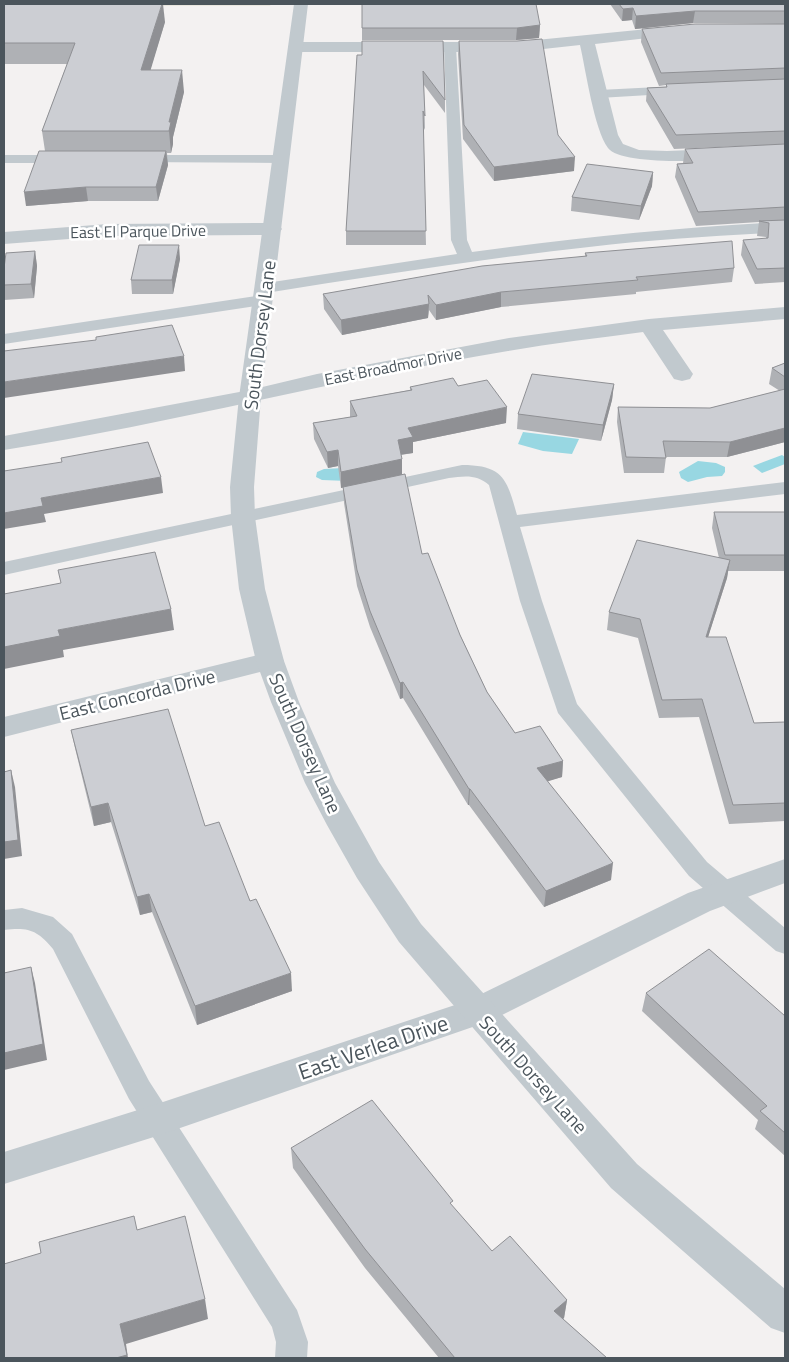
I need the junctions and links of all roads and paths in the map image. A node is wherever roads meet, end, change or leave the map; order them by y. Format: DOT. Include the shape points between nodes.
graph roads {
  1 [pos="301,4"];
  2 [pos="694,30"];
  3 [pos="587,41"];
  4 [pos="296,47"];
  5 [pos="450,47"];
  6 [pos="688,90"];
  7 [pos="599,94"];
  8 [pos="785,150"];
  9 [pos="4,159"];
  10 [pos="83,159"];
  11 [pos="122,159"];
  12 [pos="281,159"];
  13 [pos="785,227"];
  14 [pos="272,229"];
  15 [pos="4,238"];
  16 [pos="466,256"];
  17 [pos="264,294"];
  18 [pos="785,313"];
  19 [pos="649,325"];
  20 [pos="4,340"];
  21 [pos="682,374"];
  22 [pos="250,397"];
  23 [pos="4,443"];
  24 [pos="785,488"];
  25 [pos="243,517"];
  26 [pos="510,522"];
  27 [pos="4,569"];
  28 [pos="270,661"];
  29 [pos="4,727"];
  30 [pos="785,871"];
  31 [pos="725,892"];
  32 [pos="4,920"];
  33 [pos="785,943"];
  34 [pos="478,1011"];
  35 [pos="157,1120"];
  36 [pos="4,1168"];
  37 [pos="785,1314"];
  38 [pos="291,1358"];
  1 -- 4 [label="street, South Dorsey Lane"];
  2 -- 3 [label="street"];
  3 -- 5 [label="street" via="516,47"];
  3 -- 7 [label="street"];
  4 -- 5 [label="street"];
  4 -- 12 [label="street, South Dorsey Lane"];
  5 -- 16 [label="lane" via="459,240"];
  6 -- 7 [label="lane"];
  7 -- 8 [label="street" via="610,141 625,152 667,156"];
  9 -- 10 [label="lane"];
  11 -- 12 [label="lane"];
  12 -- 14 [label="street, South Dorsey Lane"];
  13 -- 16 [label="lane" via="624,237"];
  14 -- 15 [label="street, East El Parque Drive" via="108,230"];
  14 -- 17 [label="street, South Dorsey Lane"];
  16 -- 17 [label="lane"];
  17 -- 20 [label="lane"];
  17 -- 22 [label="street, South Dorsey Lane"];
  18 -- 19 [label="street, East Broadmor Drive"];
  19 -- 21 [label="street"];
  19 -- 22 [label="street, East Broadmor Drive" via="461,353"];
  22 -- 23 [label="street, East Broadmor Drive"];
  22 -- 25 [label="street, South Dorsey Lane" via="242,486"];
  24 -- 26 [label="lane"];
  25 -- 26 [label="lane" via="468,470 495,480"];
  25 -- 27 [label="lane"];
  25 -- 28 [label="street, South Dorsey Lane" via="252,589"];
  26 -- 31 [label="lane" via="531,601 566,707 698,869"];
  28 -- 29 [label="street, East Concorda Drive"];
  28 -- 34 [label="street, South Dorsey Lane" via="320,783 368,870 410,933"];
  30 -- 31 [label="street, East Verlea Drive"];
  31 -- 33 [label="lane"];
  31 -- 34 [label="street, East Verlea Drive"];
  32 -- 35 [label="lane" via="35,920 52,928 63,942"];
  34 -- 35 [label="street, East Verlea Drive"];
  34 -- 37 [label="street, South Dorsey Lane" via="624,1176"];
  35 -- 36 [label="street, East Verlea Drive"];
  35 -- 38 [label="lane" via="286,1321 292,1342"];
}
